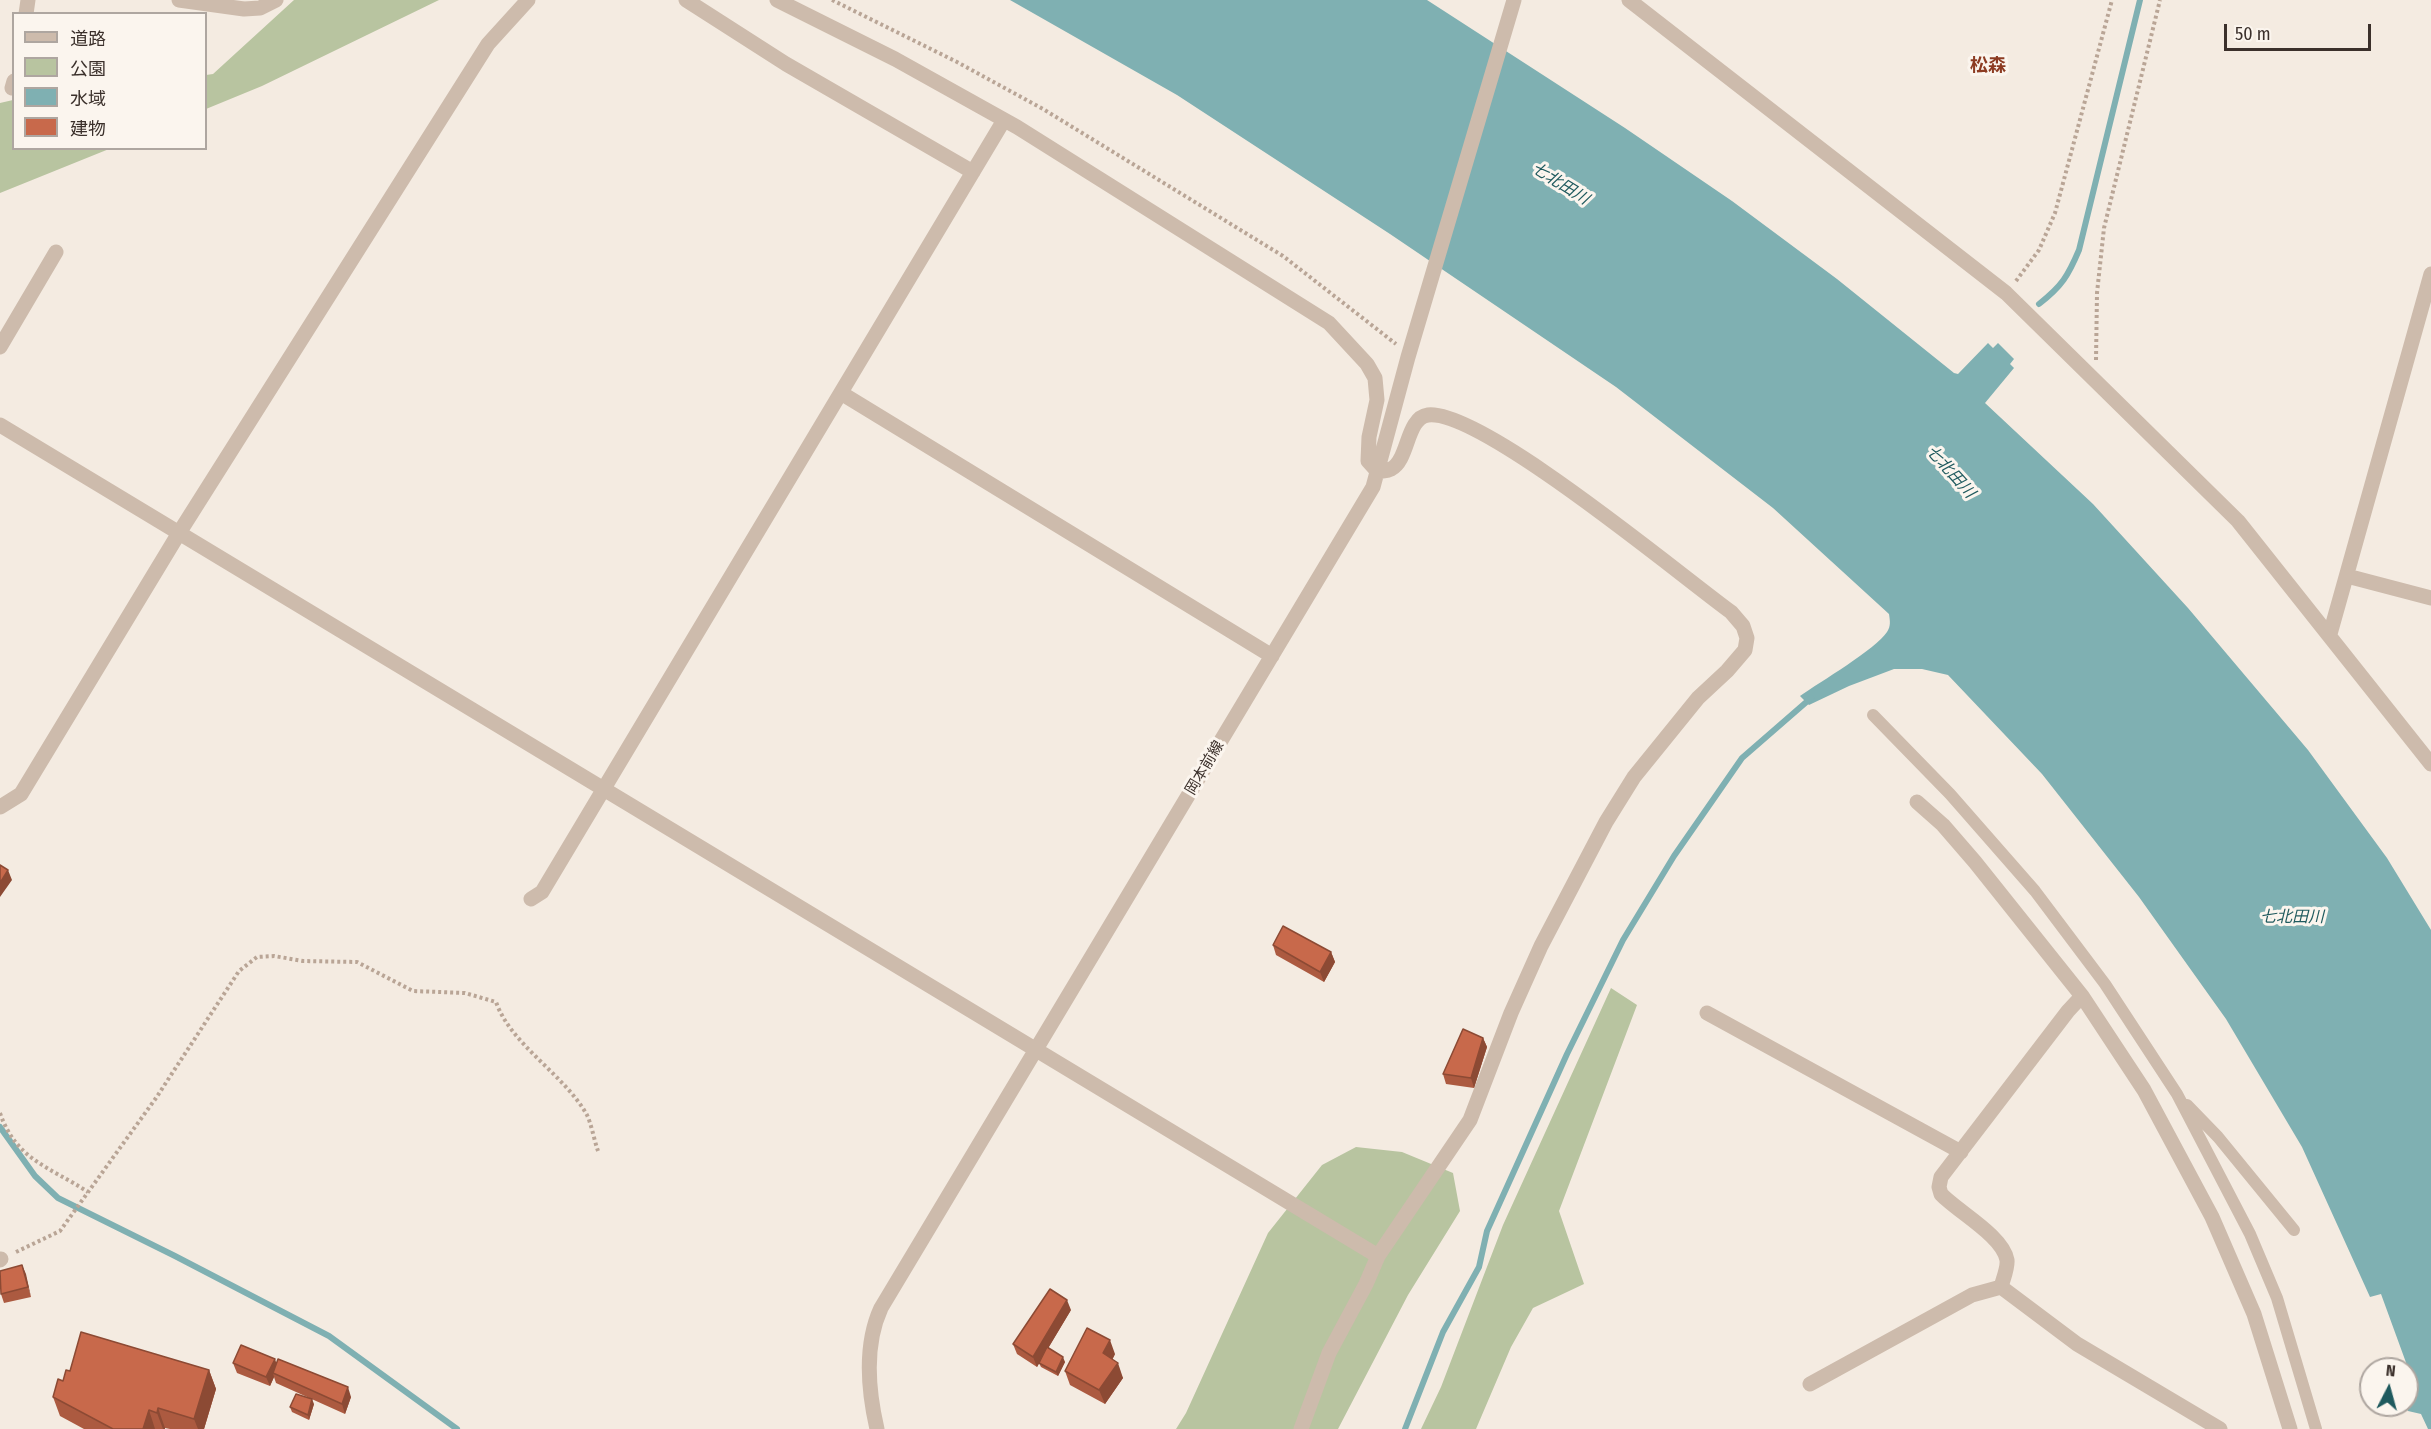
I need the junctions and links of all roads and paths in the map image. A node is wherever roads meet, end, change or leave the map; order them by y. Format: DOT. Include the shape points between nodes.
graph roads {
  1 [pos="179,0"];
  2 [pos="276,0"];
  3 [pos="528,0"];
  4 [pos="686,0"];
  5 [pos="777,0"];
  6 [pos="832,0"];
  7 [pos="1514,0"];
  8 [pos="1629,0"];
  9 [pos="2112,0"];
  10 [pos="2160,0"];
  11 [pos="1004,120"];
  12 [pos="973,171"];
  13 [pos="56,252"];
  14 [pos="2431,274"];
  15 [pos="2006,292"];
  16 [pos="0,347"];
  17 [pos="1408,357"];
  18 [pos="2088,373"];
  19 [pos="841,393"];
  20 [pos="0,425"];
  21 [pos="1376,479"];
  22 [pos="179,533"];
  23 [pos="2348,576"];
  24 [pos="2431,598"];
  25 [pos="2330,634"];
  26 [pos="1272,656"];
  27 [pos="1873,714"];
  28 [pos="2431,764"];
  29 [pos="604,789"];
  30 [pos="1917,802"];
  31 [pos="0,807"];
  32 [pos="531,899"];
  33 [pos="2082,996"];
  34 [pos="1707,1013"];
  35 [pos="1036,1050"];
  36 [pos="2177,1094"];
  37 [pos="0,1113"];
  38 [pos="598,1151"];
  39 [pos="1961,1152"];
  40 [pos="88,1191"];
  41 [pos="2294,1230"];
  42 [pos="1378,1256"];
  43 [pos="1,1260"];
  44 [pos="2001,1287"];
  45 [pos="1810,1384"];
  46 [pos="877,1429"];
  47 [pos="1300,1429"];
  48 [pos="2220,1429"];
  49 [pos="2290,1429"];
  50 [pos="2316,1429"];
  1 -- 2 [label="street" via="244,9 260,8"];
  3 -- 22 [label="street" via="488,44"];
  4 -- 12 [label="street" via="786,64"];
  5 -- 11 [label="street" via="896,59"];
  6 -- 17 [label="path" via="1043,109 1283,256"];
  7 -- 17 [label="street"];
  8 -- 15 [label="street"];
  9 -- 15 [label="path" via="2055,213 2039,250"];
  10 -- 18 [label="path" via="2104,228 2097,293 2097,358"];
  11 -- 12 [label="street"];
  11 -- 21 [label="street" via="1329,323 1375,378 1377,400 1368,461"];
  12 -- 19 [label="street"];
  13 -- 16 [label="street"];
  14 -- 23 [label="street"];
  15 -- 18 [label="street"];
  17 -- 21 [label="street"];
  18 -- 25 [label="street" via="2238,521"];
  19 -- 26 [label="street"];
  19 -- 29 [label="street"];
  20 -- 22 [label="street"];
  21 -- 26 [label="street, 岡本前線"];
  21 -- 42 [label="street" via="1402,457 1421,418 1428,415 1461,422 1540,468 1731,612 1747,638 1745,650 1698,698 1634,777 1606,822 1541,946 1470,1120"];
  22 -- 29 [label="street"];
  22 -- 31 [label="street" via="21,794"];
  23 -- 24 [label="street"];
  23 -- 25 [label="street"];
  25 -- 28 [label="street"];
  26 -- 35 [label="street, 岡本前線"];
  27 -- 36 [label="lane" via="2035,891 2104,984"];
  29 -- 32 [label="street" via="542,892"];
  29 -- 35 [label="street"];
  30 -- 33 [label="street" via="1975,862"];
  33 -- 39 [label="street"];
  33 -- 49 [label="street" via="2144,1090 2212,1217 2254,1314"];
  34 -- 39 [label="street"];
  35 -- 42 [label="street"];
  35 -- 46 [label="street, 岡本前線" via="874,1323 870,1382"];
  36 -- 41 [label="lane" via="2218,1137"];
  36 -- 50 [label="lane" via="2250,1234 2277,1298"];
  37 -- 40 [label="path" via="19,1149"];
  38 -- 40 [label="path" via="587,1116 562,1082 501,1017 496,1002 465,993 413,990 357,962 257,957 239,971 156,1098"];
  39 -- 44 [label="street" via="1941,1177 1941,1194 2003,1249 2007,1262"];
  40 -- 43 [label="path" via="60,1231"];
  42 -- 47 [label="street" via="1329,1353"];
  44 -- 45 [label="street" via="1972,1295"];
  44 -- 48 [label="street" via="2077,1344"];
}
